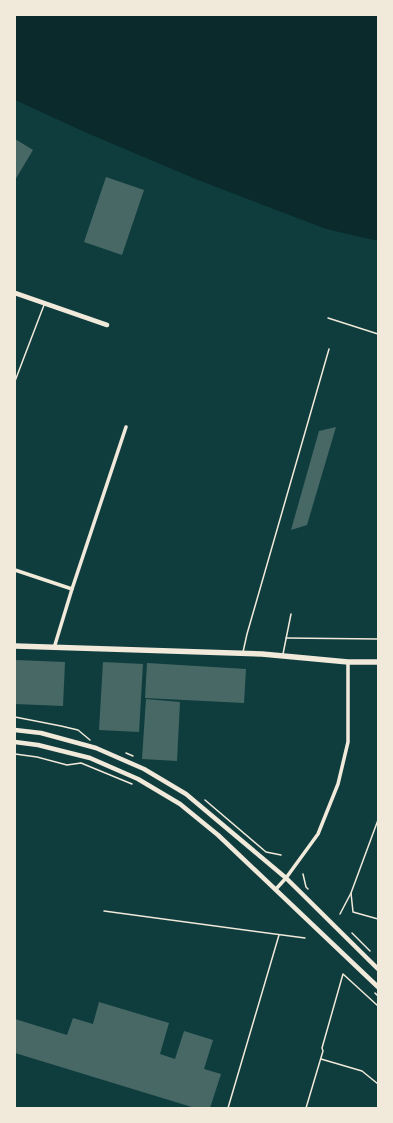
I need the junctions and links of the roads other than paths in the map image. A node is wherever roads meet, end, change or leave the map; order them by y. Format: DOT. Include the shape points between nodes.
graph roads {
  1 [pos="15,293"];
  2 [pos="44,303"];
  3 [pos="328,318"];
  4 [pos="107,325"];
  5 [pos="378,334"];
  6 [pos="329,349"];
  7 [pos="15,381"];
  8 [pos="126,428"];
  9 [pos="15,570"];
  10 [pos="72,589"];
  11 [pos="291,614"];
  12 [pos="286,638"];
  13 [pos="378,639"];
  14 [pos="15,646"];
  15 [pos="54,648"];
  16 [pos="243,654"];
  17 [pos="282,656"];
  18 [pos="348,662"];
  19 [pos="378,662"];
  20 [pos="15,730"];
  21 [pos="15,742"];
  22 [pos="378,820"];
  23 [pos="286,878"];
  24 [pos="276,889"];
  25 [pos="351,893"];
  26 [pos="104,911"];
  27 [pos="340,914"];
  28 [pos="378,919"];
  29 [pos="280,935"];
  30 [pos="305,938"];
  31 [pos="378,969"];
  32 [pos="378,988"];
  33 [pos="378,1006"];
  34 [pos="321,1059"];
  35 [pos="378,1084"];
  36 [pos="228,1108"];
  37 [pos="306,1108"];
  1 -- 2 [label="street"];
  2 -- 4 [label="street"];
  2 -- 7 [label="lane"];
  3 -- 5 [label="lane"];
  6 -- 16 [label="lane"];
  8 -- 10 [label="street"];
  9 -- 10 [label="street"];
  10 -- 15 [label="street"];
  11 -- 12 [label="lane"];
  12 -- 13 [label="lane"];
  12 -- 17 [label="lane"];
  14 -- 15 [label="main road"];
  15 -- 16 [label="main road"];
  16 -- 17 [label="main road"];
  17 -- 18 [label="main road"];
  18 -- 19 [label="main road"];
  18 -- 23 [label="street" via="348,742 338,784 318,834"];
  20 -- 23 [label="street" via="41,733 96,748 144,769 186,794"];
  21 -- 24 [label="street" via="90,758 138,779 180,804"];
  22 -- 25 [label="lane"];
  23 -- 24 [label="street"];
  23 -- 31 [label="street"];
  24 -- 32 [label="street"];
  25 -- 27 [label="lane"];
  25 -- 28 [label="lane" via="353,912"];
  26 -- 29 [label="lane"];
  29 -- 30 [label="lane"];
  29 -- 36 [label="lane"];
  33 -- 34 [label="lane" via="343,974"];
  34 -- 35 [label="lane" via="362,1071"];
  34 -- 37 [label="lane"];
}
